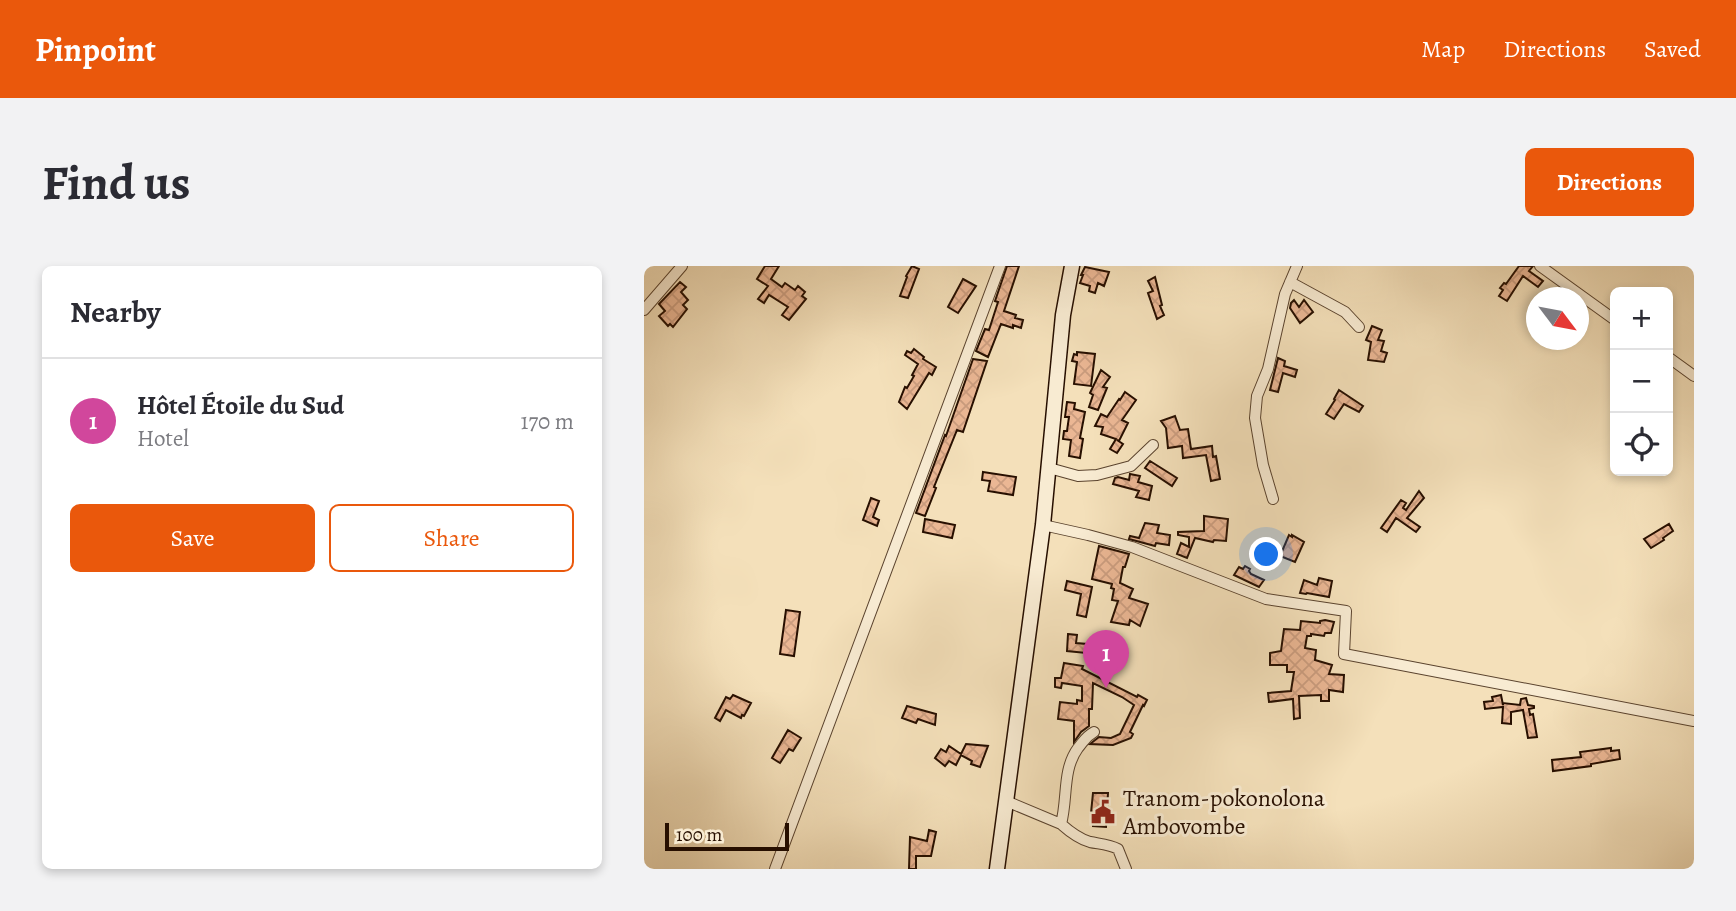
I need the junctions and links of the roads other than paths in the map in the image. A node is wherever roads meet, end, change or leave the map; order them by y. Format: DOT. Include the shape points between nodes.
graph roads {
  1 [pos="682,266"];
  2 [pos="1000,266"];
  3 [pos="1072,266"];
  4 [pos="1297,266"];
  5 [pos="1540,266"];
  6 [pos="1290,282"];
  7 [pos="644,310"];
  8 [pos="1610,316"];
  9 [pos="1359,327"];
  10 [pos="1673,361"];
  11 [pos="1694,376"];
  12 [pos="1153,445"];
  13 [pos="1049,468"];
  14 [pos="1273,499"];
  15 [pos="1043,525"];
  16 [pos="1694,721"];
  17 [pos="1094,732"];
  18 [pos="1006,801"];
  19 [pos="1061,824"];
  20 [pos="775,869"];
  21 [pos="997,869"];
  22 [pos="1126,869"];
  1 -- 7 [label="street"];
  2 -- 20 [label="street"];
  3 -- 13 [label="main road"];
  4 -- 6 [label="street"];
  5 -- 8 [label="street"];
  6 -- 9 [label="street" via="1345,312"];
  6 -- 14 [label="street" via="1257,396 1255,418"];
  10 -- 11 [label="street"];
  12 -- 13 [label="street" via="1131,466 1097,475 1078,476"];
  13 -- 15 [label="main road"];
  15 -- 16 [label="street" via="1132,547 1265,599 1346,611 1344,654"];
  15 -- 18 [label="main road"];
  17 -- 19 [label="street" via="1085,737 1070,761"];
  18 -- 19 [label="street"];
  18 -- 21 [label="main road"];
  19 -- 22 [label="street" via="1077,837 1118,849"];
}
